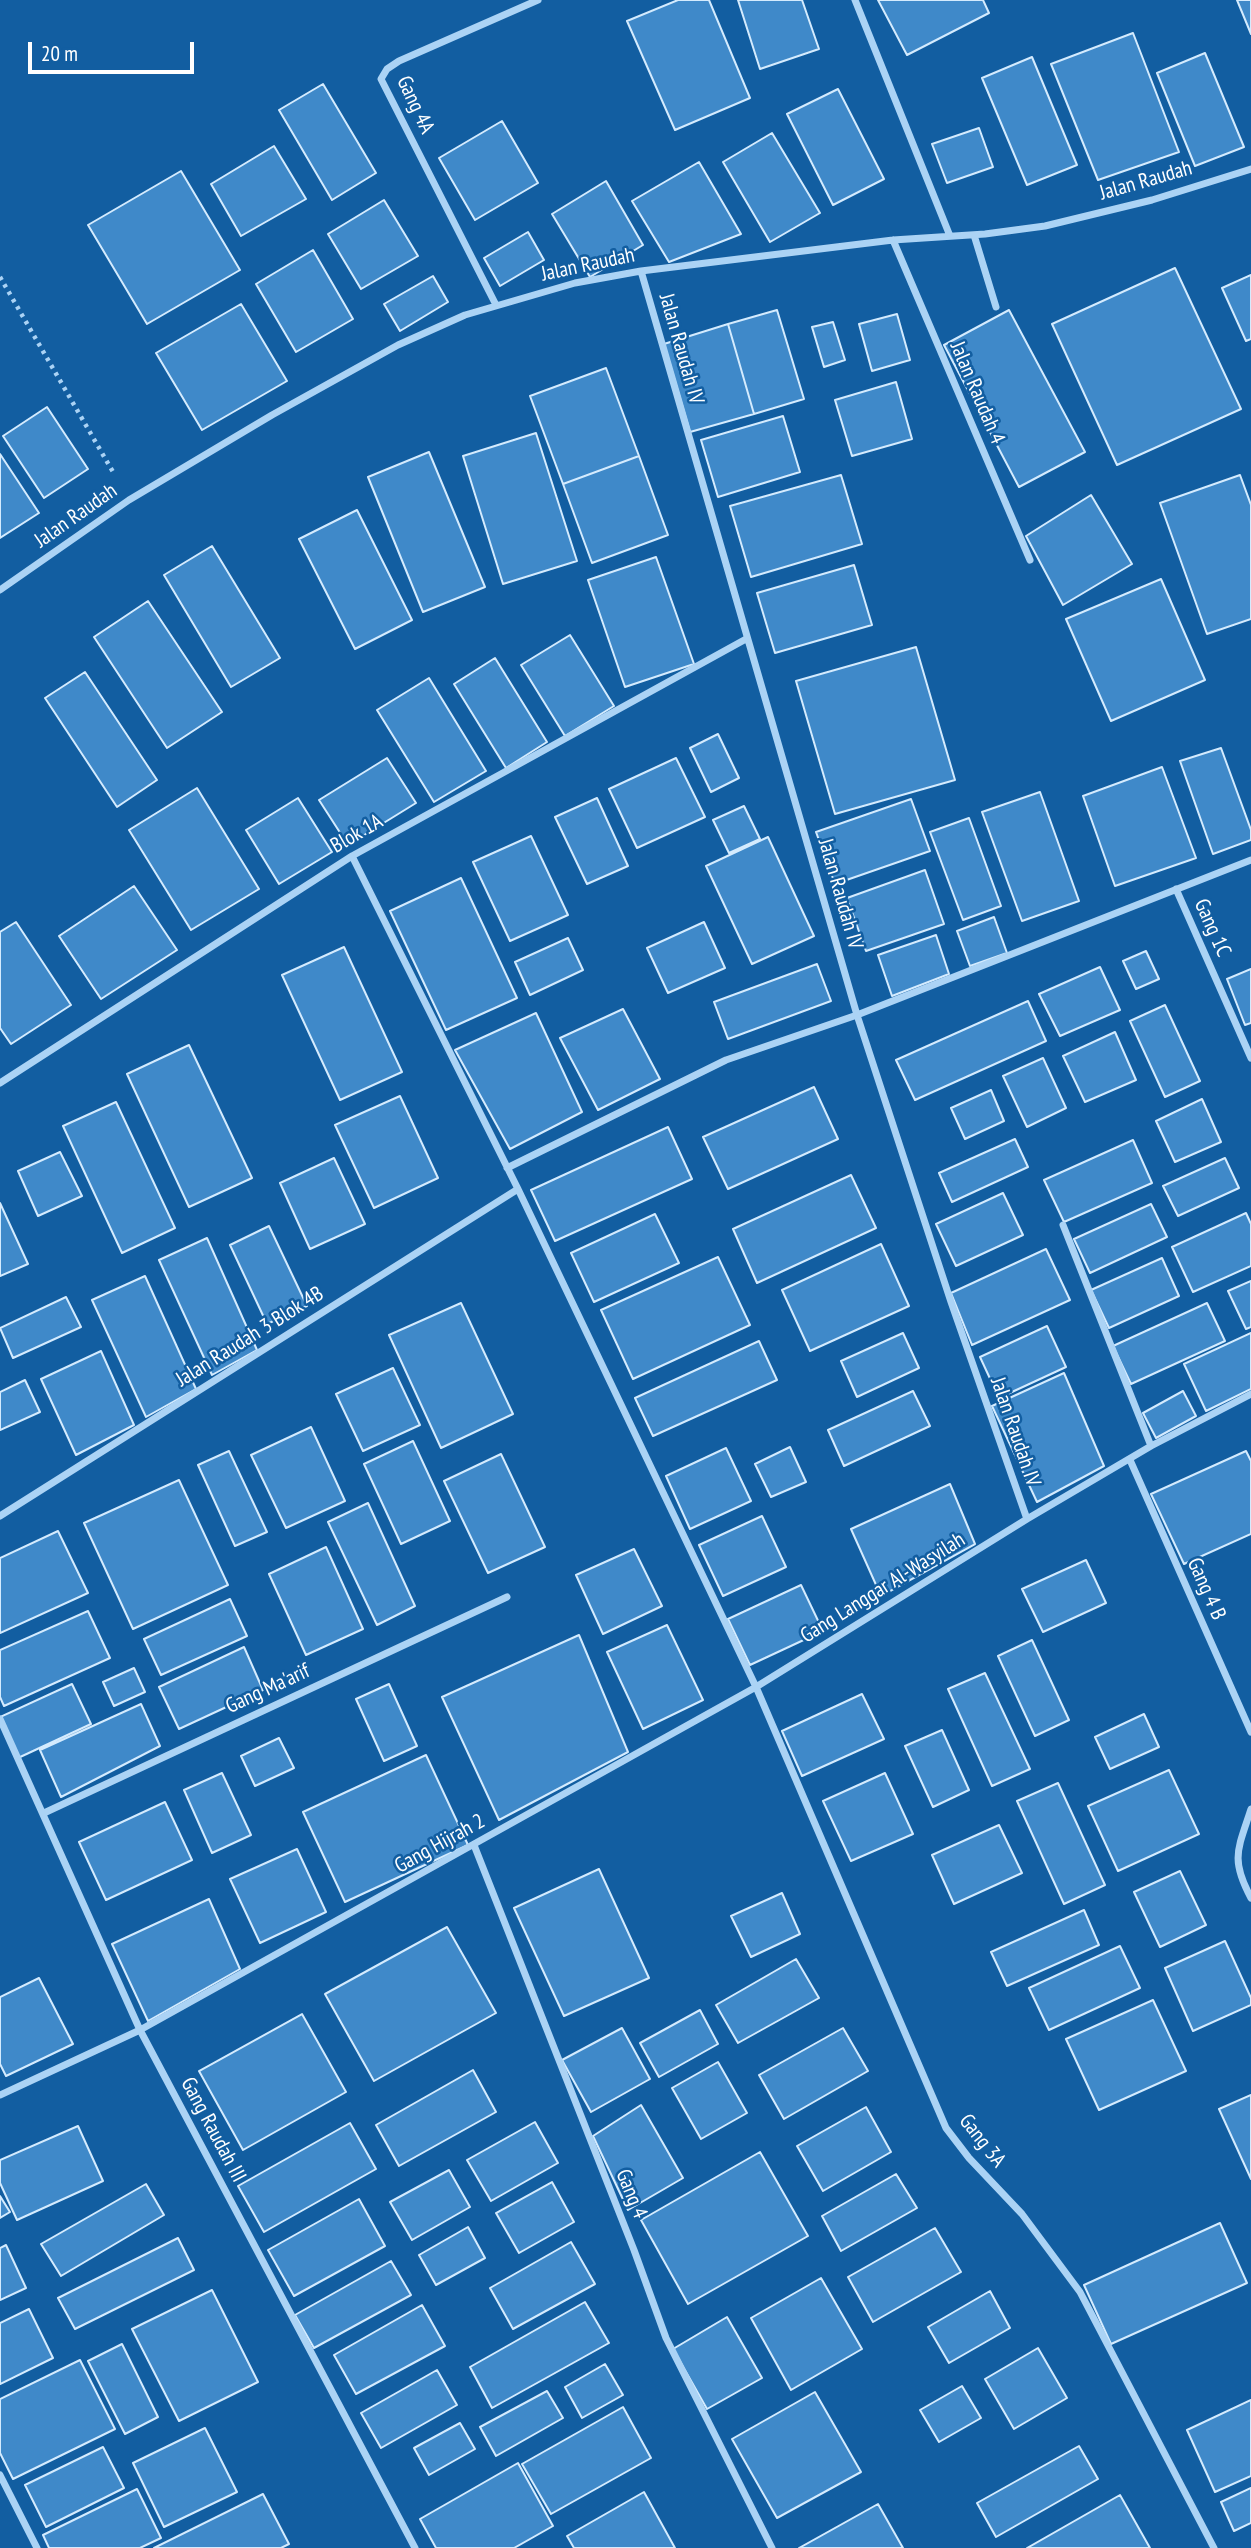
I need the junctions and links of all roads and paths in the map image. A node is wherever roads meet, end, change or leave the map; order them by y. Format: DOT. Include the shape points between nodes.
graph roads {
  1 [pos="538,0"];
  2 [pos="855,0"];
  3 [pos="1251,169"];
  4 [pos="974,235"];
  5 [pos="950,236"];
  6 [pos="892,240"];
  7 [pos="641,271"];
  8 [pos="0,277"];
  9 [pos="496,305"];
  10 [pos="996,307"];
  11 [pos="129,500"];
  12 [pos="1030,560"];
  13 [pos="0,590"];
  14 [pos="746,639"];
  15 [pos="352,856"];
  16 [pos="1251,860"];
  17 [pos="1176,890"];
  18 [pos="857,1015"];
  19 [pos="1251,1058"];
  20 [pos="0,1083"];
  21 [pos="507,1168"];
  22 [pos="518,1189"];
  23 [pos="1063,1225"];
  24 [pos="1251,1394"];
  25 [pos="1151,1446"];
  26 [pos="1130,1460"];
  27 [pos="0,1516"];
  28 [pos="1027,1519"];
  29 [pos="507,1597"];
  30 [pos="756,1687"];
  31 [pos="0,1719"];
  32 [pos="1251,1732"];
  33 [pos="1251,1809"];
  34 [pos="44,1813"];
  35 [pos="474,1845"];
  36 [pos="1251,1898"];
  37 [pos="141,2030"];
  38 [pos="0,2095"];
  39 [pos="0,2475"];
  40 [pos="37,2548"];
  41 [pos="415,2548"];
  42 [pos="772,2548"];
  43 [pos="1214,2548"];
  1 -- 9 [label="street, Gang 4A" via="399,61 381,79"];
  2 -- 5 [label="street"];
  3 -- 4 [label="street, Jalan Raudah" via="1045,226"];
  4 -- 5 [label="street, Jalan Raudah"];
  4 -- 10 [label="street"];
  5 -- 6 [label="street, Jalan Raudah"];
  6 -- 7 [label="street, Jalan Raudah"];
  6 -- 12 [label="street, Jalan Raudah 4"];
  7 -- 9 [label="street, Jalan Raudah"];
  7 -- 14 [label="street, Jalan Raudah IV"];
  8 -- 11 [label="path"];
  9 -- 11 [label="street, Jalan Raudah" via="397,345"];
  11 -- 13 [label="street, Jalan Raudah"];
  14 -- 15 [label="street, Blok 1A"];
  14 -- 18 [label="street, Jalan Raudah IV"];
  15 -- 20 [label="street, Blok 1A"];
  15 -- 21 [label="street, Gang 3A"];
  16 -- 17 [label="street"];
  17 -- 18 [label="street"];
  17 -- 19 [label="street, Gang 1C"];
  18 -- 21 [label="street" via="726,1060"];
  18 -- 28 [label="street, Jalan Raudah IV"];
  21 -- 22 [label="street, Gang 3A"];
  22 -- 27 [label="street, Jalan Raudah 3 Blok 4B"];
  22 -- 30 [label="street, Gang 3A"];
  23 -- 25 [label="street"];
  24 -- 25 [label="street, Gang Langgar Al-Wasyilah"];
  25 -- 26 [label="street, Gang Langgar Al-Wasyilah"];
  26 -- 28 [label="street, Gang Langgar Al-Wasyilah"];
  26 -- 32 [label="street, Gang 4 B"];
  28 -- 30 [label="street, Gang Langgar Al-Wasyilah"];
  29 -- 34 [label="street, Gang Ma'arif"];
  30 -- 35 [label="street, Gang Hijrah 2"];
  30 -- 43 [label="street, Gang 3A" via="946,2128 1022,2214 1080,2292"];
  31 -- 34 [label="street, Gang Raudah III"];
  33 -- 36 [label="street" via="1236,1863"];
  34 -- 37 [label="street, Gang Raudah III"];
  35 -- 37 [label="street, Gang Hijrah 2"];
  35 -- 42 [label="street, Gang 4" via="666,2338"];
  37 -- 38 [label="street, Gang Hijrah 2"];
  37 -- 41 [label="street, Gang Raudah III"];
  39 -- 40 [label="street"];
}
